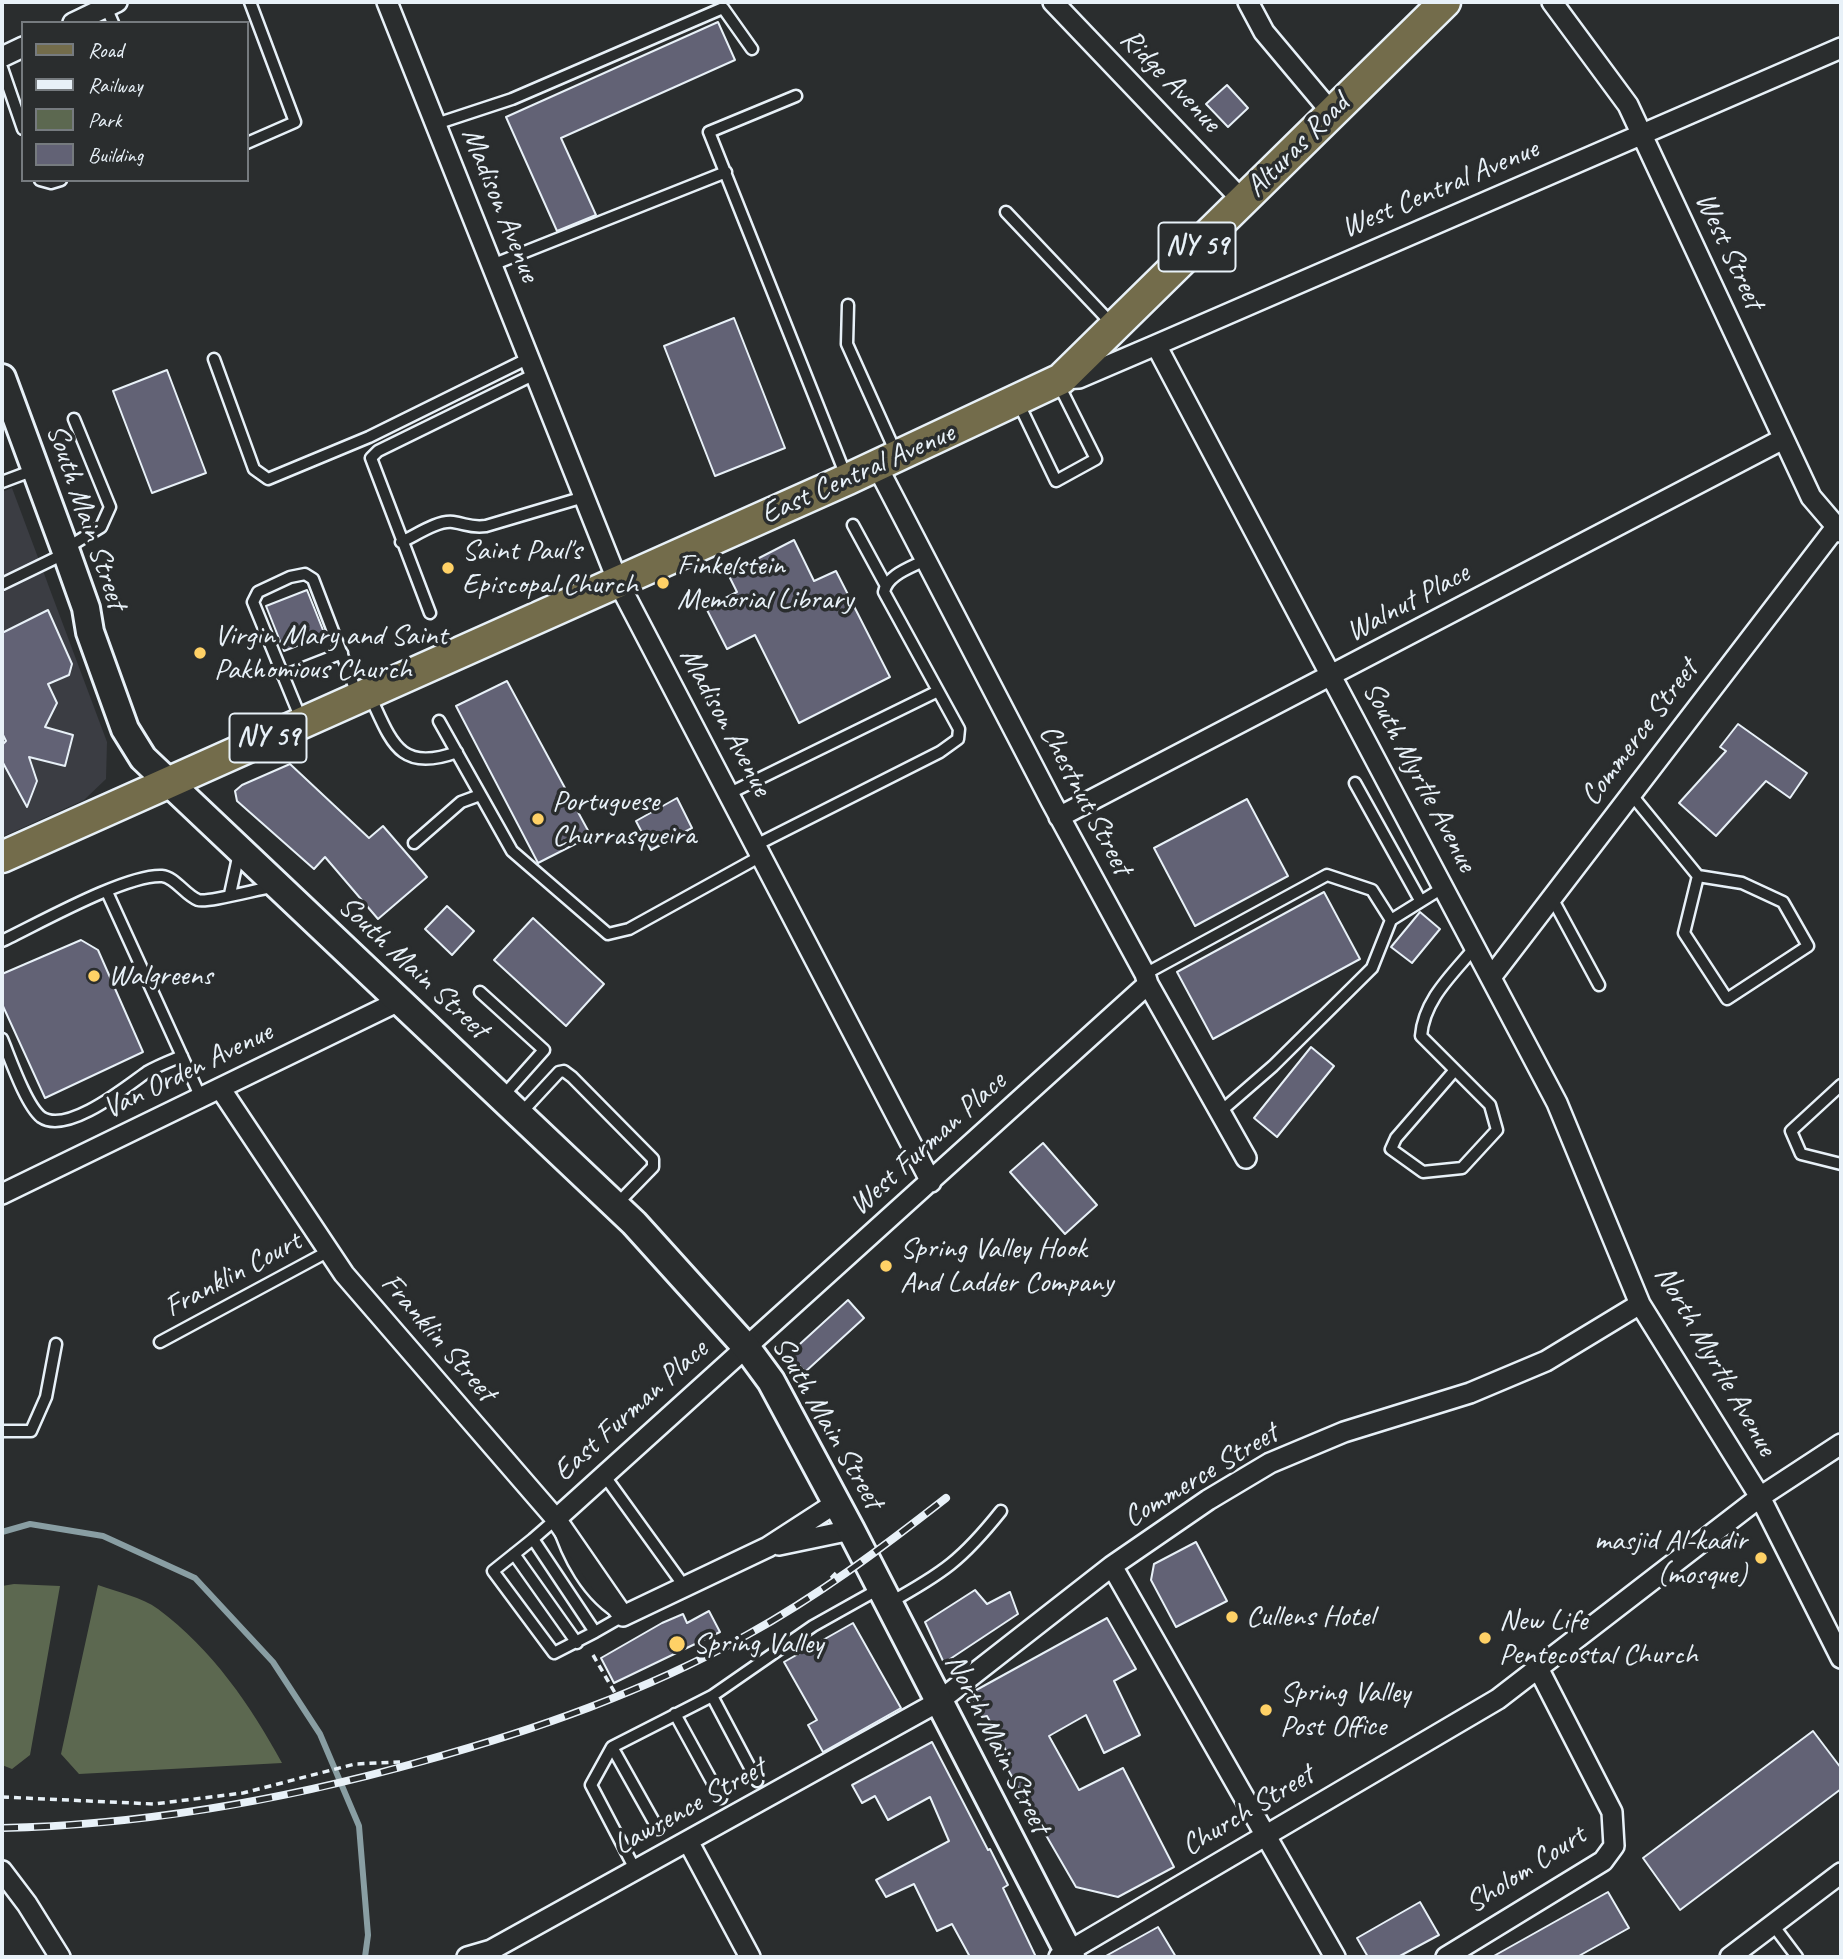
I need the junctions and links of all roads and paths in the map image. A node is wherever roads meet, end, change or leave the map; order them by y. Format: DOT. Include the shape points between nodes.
graph roads {
  1 [pos="250,2"];
  2 [pos="387,2"];
  3 [pos="1053,2"];
  4 [pos="1248,2"];
  5 [pos="1445,2"];
  6 [pos="1552,2"];
  7 [pos="112,10"];
  8 [pos="79,21"];
  9 [pos="21,48"];
  10 [pos="1841,48"];
  11 [pos="752,49"];
  12 [pos="2,57"];
  13 [pos="2,68"];
  14 [pos="796,96"];
  15 [pos="1332,114"];
  16 [pos="21,123"];
  17 [pos="436,124"];
  18 [pos="1642,134"];
  19 [pos="248,143"];
  20 [pos="726,172"];
  21 [pos="1243,201"];
  22 [pos="1006,212"];
  23 [pos="492,265"];
  24 [pos="848,304"];
  25 [pos="1115,327"];
  26 [pos="1156,345"];
  27 [pos="214,359"];
  28 [pos="532,366"];
  29 [pos="2,378"];
  30 [pos="1059,379"];
  31 [pos="1017,401"];
  32 [pos="74,419"];
  33 [pos="1783,439"];
  34 [pos="887,461"];
  35 [pos="35,470"];
  36 [pos="848,479"];
  37 [pos="2,482"];
  38 [pos="584,497"];
  39 [pos="853,525"];
  40 [pos="1839,529"];
  41 [pos="401,542"];
  42 [pos="66,551"];
  43 [pos="928,559"];
  44 [pos="618,582"];
  45 [pos="2,584"];
  46 [pos="885,584"];
  47 [pos="430,613"];
  48 [pos="342,653"];
  49 [pos="283,676"];
  50 [pos="1331,677"];
  51 [pos="938,691"];
  52 [pos="363,696"];
  53 [pos="439,721"];
  54 [pos="303,723"];
  55 [pos="457,752"];
  56 [pos="167,783"];
  57 [pos="1355,783"];
  58 [pos="729,794"];
  59 [pos="1631,794"];
  60 [pos="480,795"];
  61 [pos="1059,817"];
  62 [pos="414,843"];
  63 [pos="758,850"];
  64 [pos="239,851"];
  65 [pos="2,858"];
  66 [pos="1698,876"];
  67 [pos="276,886"];
  68 [pos="1444,887"];
  69 [pos="107,892"];
  70 [pos="230,894"];
  71 [pos="1552,898"];
  72 [pos="1420,900"];
  73 [pos="1391,920"];
  74 [pos="2,941"];
  75 [pos="1476,946"];
  76 [pos="1492,976"];
  77 [pos="1147,979"];
  78 [pos="1599,985"];
  79 [pos="480,992"];
  80 [pos="399,1001"];
  81 [pos="2,1039"];
  82 [pos="182,1056"];
  83 [pos="1455,1070"];
  84 [pos="1841,1086"];
  85 [pos="220,1088"];
  86 [pos="201,1098"];
  87 [pos="512,1105"];
  88 [pos="1220,1112"];
  89 [pos="1246,1158"];
  90 [pos="1841,1164"];
  91 [pos="931,1182"];
  92 [pos="2,1194"];
  93 [pos="615,1205"];
  94 [pos="329,1251"];
  95 [pos="1640,1304"];
  96 [pos="160,1342"];
  97 [pos="56,1344"];
  98 [pos="746,1347"];
  99 [pos="2,1431"];
  100 [pos="1841,1444"];
  101 [pos="604,1475"];
  102 [pos="1760,1497"];
  103 [pos="836,1503"];
  104 [pos="1001,1511"];
  105 [pos="556,1519"];
  106 [pos="851,1530"];
  107 [pos="533,1539"];
  108 [pos="768,1547"];
  109 [pos="514,1554"];
  110 [pos="865,1560"];
  111 [pos="1112,1566"];
  112 [pos="836,1573"];
  113 [pos="831,1578"];
  114 [pos="684,1586"];
  115 [pos="884,1596"];
  116 [pos="623,1616"];
  117 [pos="595,1632"];
  118 [pos="577,1643"];
  119 [pos="593,1654"];
  120 [pos="1841,1658"];
  121 [pos="1538,1668"];
  122 [pos="615,1693"];
  123 [pos="712,1696"];
  124 [pos="937,1702"];
  125 [pos="675,1714"];
  126 [pos="612,1747"];
  127 [pos="400,1762"];
  128 [pos="757,1782"];
  129 [pos="2,1797"];
  130 [pos="721,1798"];
  131 [pos="658,1829"];
  132 [pos="1265,1835"];
  133 [pos="690,1843"];
  134 [pos="2,1871"];
  135 [pos="636,1872"];
  136 [pos="1841,1873"];
  137 [pos="1773,1925"];
  138 [pos="493,1954"];
  139 [pos="1066,1956"];
  140 [pos="60,1957"];
  141 [pos="467,1957"];
  142 [pos="750,1957"];
  143 [pos="1335,1957"];
  144 [pos="1446,1957"];
  145 [pos="1730,1957"];
  146 [pos="1797,1957"];
  1 -- 19 [label="lane" via="295,122"];
  2 -- 17 [label="street, Madison Avenue"];
  3 -- 21 [label="street, Ridge Avenue"];
  4 -- 15 [label="street" via="1264,32"];
  5 -- 15 [label="main road, Alturas Road / NY 59"];
  6 -- 18 [label="street, West Street" via="1614,84"];
  7 -- 8 [label="street"];
  9 -- 12 [label="street"];
  10 -- 18 [label="street, West Central Avenue"];
  11 -- 17 [label="lane" via="723,8 512,99"];
  13 -- 16 [label="lane"];
  14 -- 20 [label="lane" via="709,132"];
  15 -- 21 [label="main road, Alturas Road / NY 59"];
  17 -- 23 [label="street, Madison Avenue"];
  18 -- 26 [label="street, West Central Avenue"];
  18 -- 33 [label="street, West Street"];
  20 -- 23 [label="lane"];
  20 -- 36 [label="lane"];
  21 -- 25 [label="main road, Alturas Road / NY 59"];
  22 -- 25 [label="lane"];
  23 -- 28 [label="street, Madison Avenue"];
  24 -- 34 [label="lane" via="847,344"];
  25 -- 30 [label="main road, Alturas Road / NY 59"];
  26 -- 30 [label="street, West Central Avenue" via="1079,378"];
  26 -- 50 [label="street, South Myrtle Avenue"];
  27 -- 28 [label="lane" via="254,469 268,479"];
  28 -- 38 [label="street, Madison Avenue"];
  28 -- 41 [label="lane" via="371,458"];
  29 -- 35 [label="main road, South Main Street"];
  30 -- 31 [label="main road, East Central Avenue / NY 59"];
  30 -- 31 [label="lane" via="1096,459 1056,481"];
  31 -- 34 [label="main road, East Central Avenue / NY 59"];
  32 -- 42 [label="lane" via="110,507 101,527"];
  33 -- 40 [label="street, West Street" via="1811,497"];
  33 -- 50 [label="street, Walnut Place"];
  34 -- 36 [label="main road, East Central Avenue / NY 59"];
  34 -- 43 [label="street, Chestnut Street"];
  35 -- 37 [label="lane"];
  35 -- 42 [label="main road, South Main Street"];
  36 -- 44 [label="main road, East Central Avenue / NY 59"];
  38 -- 41 [label="lane" via="486,526 443,523"];
  38 -- 44 [label="street, Madison Avenue"];
  39 -- 46 [label="lane"];
  40 -- 59 [label="street, Commerce Street"];
  41 -- 47 [label="lane"];
  42 -- 45 [label="lane"];
  42 -- 56 [label="main road, South Main Street" via="125,729"];
  43 -- 46 [label="lane"];
  43 -- 61 [label="street, Chestnut Street"];
  44 -- 52 [label="main road, East Central Avenue / NY 59"];
  44 -- 58 [label="street, Madison Avenue"];
  46 -- 51 [label="lane" via="884,592"];
  48 -- 49 [label="lane"];
  48 -- 49 [label="lane" via="313,579 305,574 290,577 258,592 253,602"];
  48 -- 52 [label="lane"];
  49 -- 54 [label="lane"];
  50 -- 61 [label="street, Walnut Place"];
  50 -- 68 [label="street, South Myrtle Avenue"];
  51 -- 58 [label="lane"];
  51 -- 63 [label="lane" via="959,729 958,738"];
  52 -- 54 [label="main road, East Central Avenue / NY 59"];
  52 -- 55 [label="lane" via="407,757 424,761"];
  53 -- 55 [label="lane"];
  54 -- 56 [label="main road, East Central Avenue / NY 59"];
  55 -- 60 [label="lane"];
  56 -- 64 [label="main road, South Main Street"];
  56 -- 65 [label="main road, East Central Avenue / NY 59"];
  57 -- 72 [label="lane"];
  58 -- 63 [label="street, Madison Avenue"];
  59 -- 66 [label="lane"];
  59 -- 71 [label="street, Commerce Street"];
  60 -- 62 [label="lane" via="461,802"];
  60 -- 63 [label="lane" via="512,851 608,934 629,929"];
  61 -- 77 [label="street, Chestnut Street"];
  63 -- 91 [label="street, Madison Avenue"];
  64 -- 67 [label="main road, South Main Street"];
  64 -- 70 [label="lane"];
  66 -- 66 [label="lane" via="1742,883 1783,902 1808,946 1727,999 1684,933"];
  67 -- 70 [label="lane"];
  67 -- 80 [label="main road, South Main Street"];
  68 -- 72 [label="lane"];
  68 -- 75 [label="street, South Myrtle Avenue"];
  69 -- 70 [label="lane" via="148,877 166,876 198,900"];
  69 -- 74 [label="lane"];
  69 -- 82 [label="lane"];
  71 -- 76 [label="street, Commerce Street"];
  71 -- 78 [label="lane"];
  72 -- 73 [label="lane"];
  73 -- 77 [label="lane" via="1372,890 1327,876"];
  73 -- 88 [label="lane" via="1372,968"];
  75 -- 76 [label="street, South Myrtle Avenue"];
  75 -- 83 [label="lane" via="1434,996 1422,1019 1420,1036"];
  76 -- 95 [label="street, North Myrtle Avenue" via="1557,1103"];
  77 -- 88 [label="street, Chestnut Street"];
  77 -- 91 [label="street, West Furman Place"];
  79 -- 87 [label="lane" via="544,1050"];
  80 -- 85 [label="street, Van Orden Avenue"];
  80 -- 87 [label="main road, South Main Street"];
  81 -- 82 [label="lane" via="30,1100 40,1116 52,1122 70,1119"];
  82 -- 86 [label="lane"];
  83 -- 83 [label="lane" via="1490,1105 1497,1130 1462,1168 1423,1172 1391,1149"];
  84 -- 90 [label="lane" via="1791,1131 1801,1154"];
  85 -- 86 [label="street, Van Orden Avenue"];
  85 -- 94 [label="street, Franklin Street"];
  86 -- 92 [label="street, Van Orden Avenue"];
  87 -- 93 [label="main road, South Main Street"];
  87 -- 93 [label="lane" via="564,1071 589,1093 653,1159 653,1167"];
  88 -- 89 [label="street, Chestnut Street"];
  91 -- 98 [label="street, West Furman Place"];
  93 -- 98 [label="main road, South Main Street"];
  94 -- 96 [label="lane, Franklin Court"];
  94 -- 105 [label="street, Franklin Street" via="426,1371"];
  95 -- 102 [label="street, North Myrtle Avenue"];
  95 -- 111 [label="street, Commerce Street" via="1546,1361 1471,1393 1344,1432 1270,1463"];
  97 -- 99 [label="lane" via="46,1398 31,1431"];
  98 -- 101 [label="street, East Furman Place"];
  98 -- 103 [label="main road, South Main Street" via="771,1381"];
  100 -- 102 [label="street, Church Street"];
  101 -- 105 [label="street, East Furman Place"];
  101 -- 114 [label="lane"];
  102 -- 120 [label="street, North Myrtle Avenue"];
  102 -- 121 [label="street, Church Street"];
  103 -- 106 [label="main road, South Main Street"];
  103 -- 108 [label="street"];
  104 -- 115 [label="lane" via="968,1552 941,1574"];
  105 -- 107 [label="lane"];
  105 -- 116 [label="street, Franklin Street"];
  106 -- 108 [label="street"];
  106 -- 110 [label="main road, South Main Street"];
  107 -- 109 [label="lane"];
  107 -- 117 [label="lane"];
  108 -- 114 [label="street"];
  109 -- 118 [label="lane"];
  109 -- 118 [label="lane" via="493,1571 554,1653"];
  110 -- 115 [label="main road, North Main Street"];
  111 -- 124 [label="street, Commerce Street"];
  111 -- 132 [label="street"];
  112 -- 113 [label="path"];
  114 -- 116 [label="street"];
  115 -- 123 [label="lane" via="813,1626"];
  115 -- 124 [label="main road, North Main Street"];
  116 -- 117 [label="lane"];
  117 -- 118 [label="lane"];
  119 -- 122 [label="path"];
  121 -- 132 [label="street, Church Street" via="1498,1699"];
  121 -- 144 [label="street, Sholom Court" via="1612,1812 1614,1846 1603,1861"];
  123 -- 125 [label="lane"];
  123 -- 128 [label="lane"];
  124 -- 133 [label="street, Lawrence Street"];
  124 -- 139 [label="main road, North Main Street"];
  125 -- 126 [label="lane"];
  125 -- 130 [label="lane"];
  126 -- 131 [label="lane"];
  126 -- 135 [label="lane" via="591,1786"];
  127 -- 129 [label="path" via="355,1764 243,1793 154,1804"];
  132 -- 139 [label="street, Church Street"];
  132 -- 143 [label="street"];
  133 -- 135 [label="street, Lawrence Street"];
  133 -- 142 [label="street"];
  134 -- 140 [label="street"];
  135 -- 138 [label="street, Lawrence Street"];
  136 -- 137 [label="street"];
  137 -- 145 [label="street"];
  137 -- 146 [label="lane"];
  138 -- 141 [label="street, Lawrence Street"];
}
